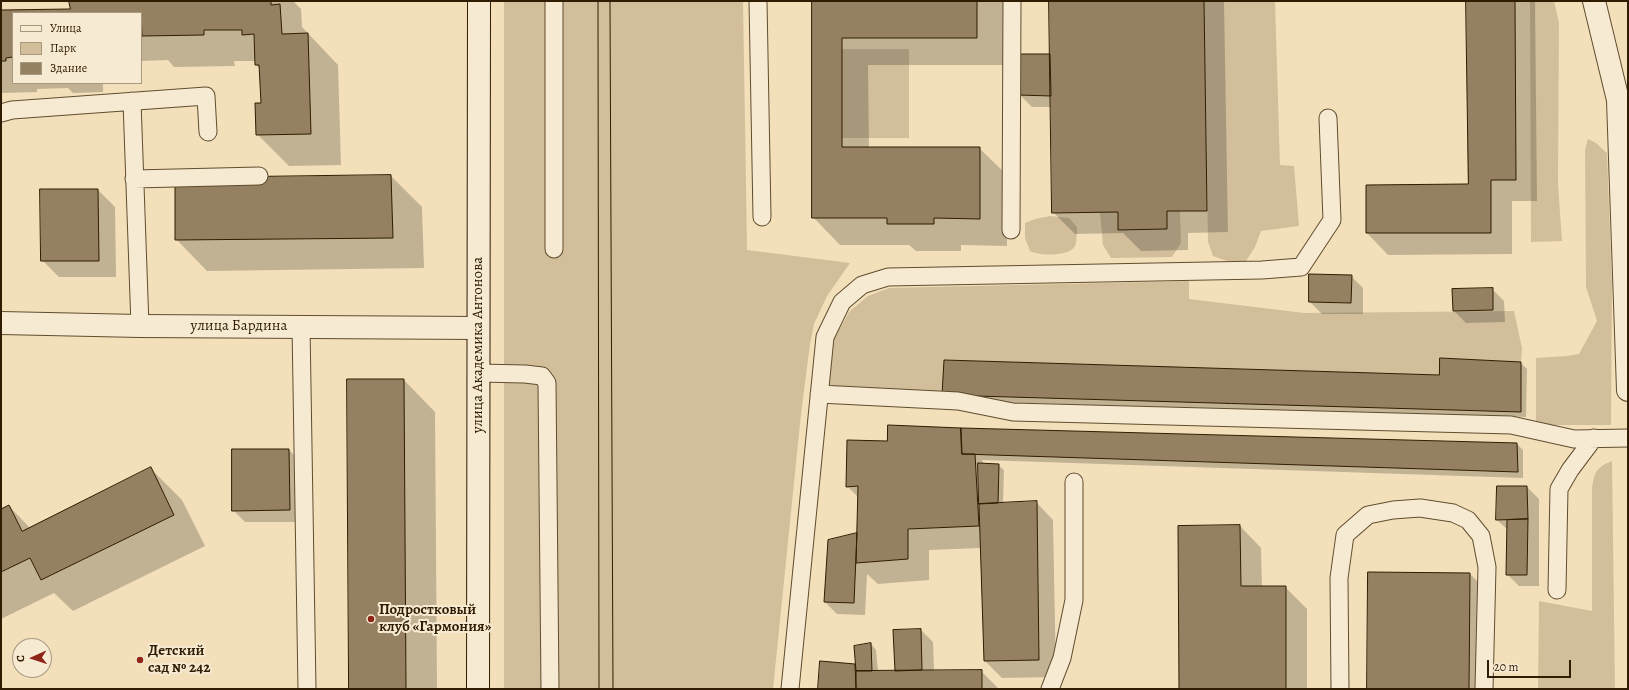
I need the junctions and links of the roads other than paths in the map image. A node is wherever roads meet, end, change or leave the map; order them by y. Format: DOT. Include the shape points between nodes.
graph roads {
  1 [pos="479,1"];
  2 [pos="554,1"];
  3 [pos="758,1"];
  4 [pos="1012,1"];
  5 [pos="1594,1"];
  6 [pos="132,101"];
  7 [pos="1,113"];
  8 [pos="1328,118"];
  9 [pos="208,132"];
  10 [pos="259,176"];
  11 [pos="134,179"];
  12 [pos="762,217"];
  13 [pos="1011,230"];
  14 [pos="554,250"];
  15 [pos="1,323"];
  16 [pos="140,326"];
  17 [pos="301,326"];
  18 [pos="478,328"];
  19 [pos="478,374"];
  20 [pos="1628,390"];
  21 [pos="819,394"];
  22 [pos="1594,438"];
  23 [pos="1628,438"];
  24 [pos="1074,482"];
  25 [pos="1557,590"];
  26 [pos="307,689"];
  27 [pos="478,689"];
  28 [pos="550,689"];
  29 [pos="790,689"];
  30 [pos="1050,689"];
  31 [pos="1340,689"];
  32 [pos="1484,689"];
  1 -- 18 [label="street, улица Академика Антонова"];
  2 -- 14 [label="lane"];
  3 -- 12 [label="lane"];
  4 -- 13 [label="lane"];
  5 -- 20 [label="street" via="1618,100"];
  6 -- 7 [label="lane"];
  6 -- 9 [label="lane" via="206,96"];
  6 -- 11 [label="lane"];
  8 -- 21 [label="lane" via="1332,220 1301,266 1246,271 888,277 862,285 842,302 825,337"];
  10 -- 11 [label="lane"];
  11 -- 16 [label="lane"];
  15 -- 16 [label="street, улица Бардина"];
  16 -- 17 [label="street, улица Бардина"];
  17 -- 18 [label="street, улица Бардина"];
  17 -- 26 [label="lane"];
  18 -- 19 [label="street, улица Академика Антонова"];
  19 -- 27 [label="street, улица Академика Антонова"];
  19 -- 28 [label="lane" via="542,376 547,383"];
  21 -- 22 [label="lane" via="958,401 1013,412 1511,425 1574,439"];
  21 -- 29 [label="lane"];
  22 -- 23 [label="lane"];
  22 -- 25 [label="lane" via="1559,489"];
  24 -- 30 [label="lane" via="1074,600 1062,658"];
  31 -- 32 [label="lane" via="1340,578 1345,535 1368,515 1420,508 1452,513 1468,520 1481,536 1487,567"];
}
